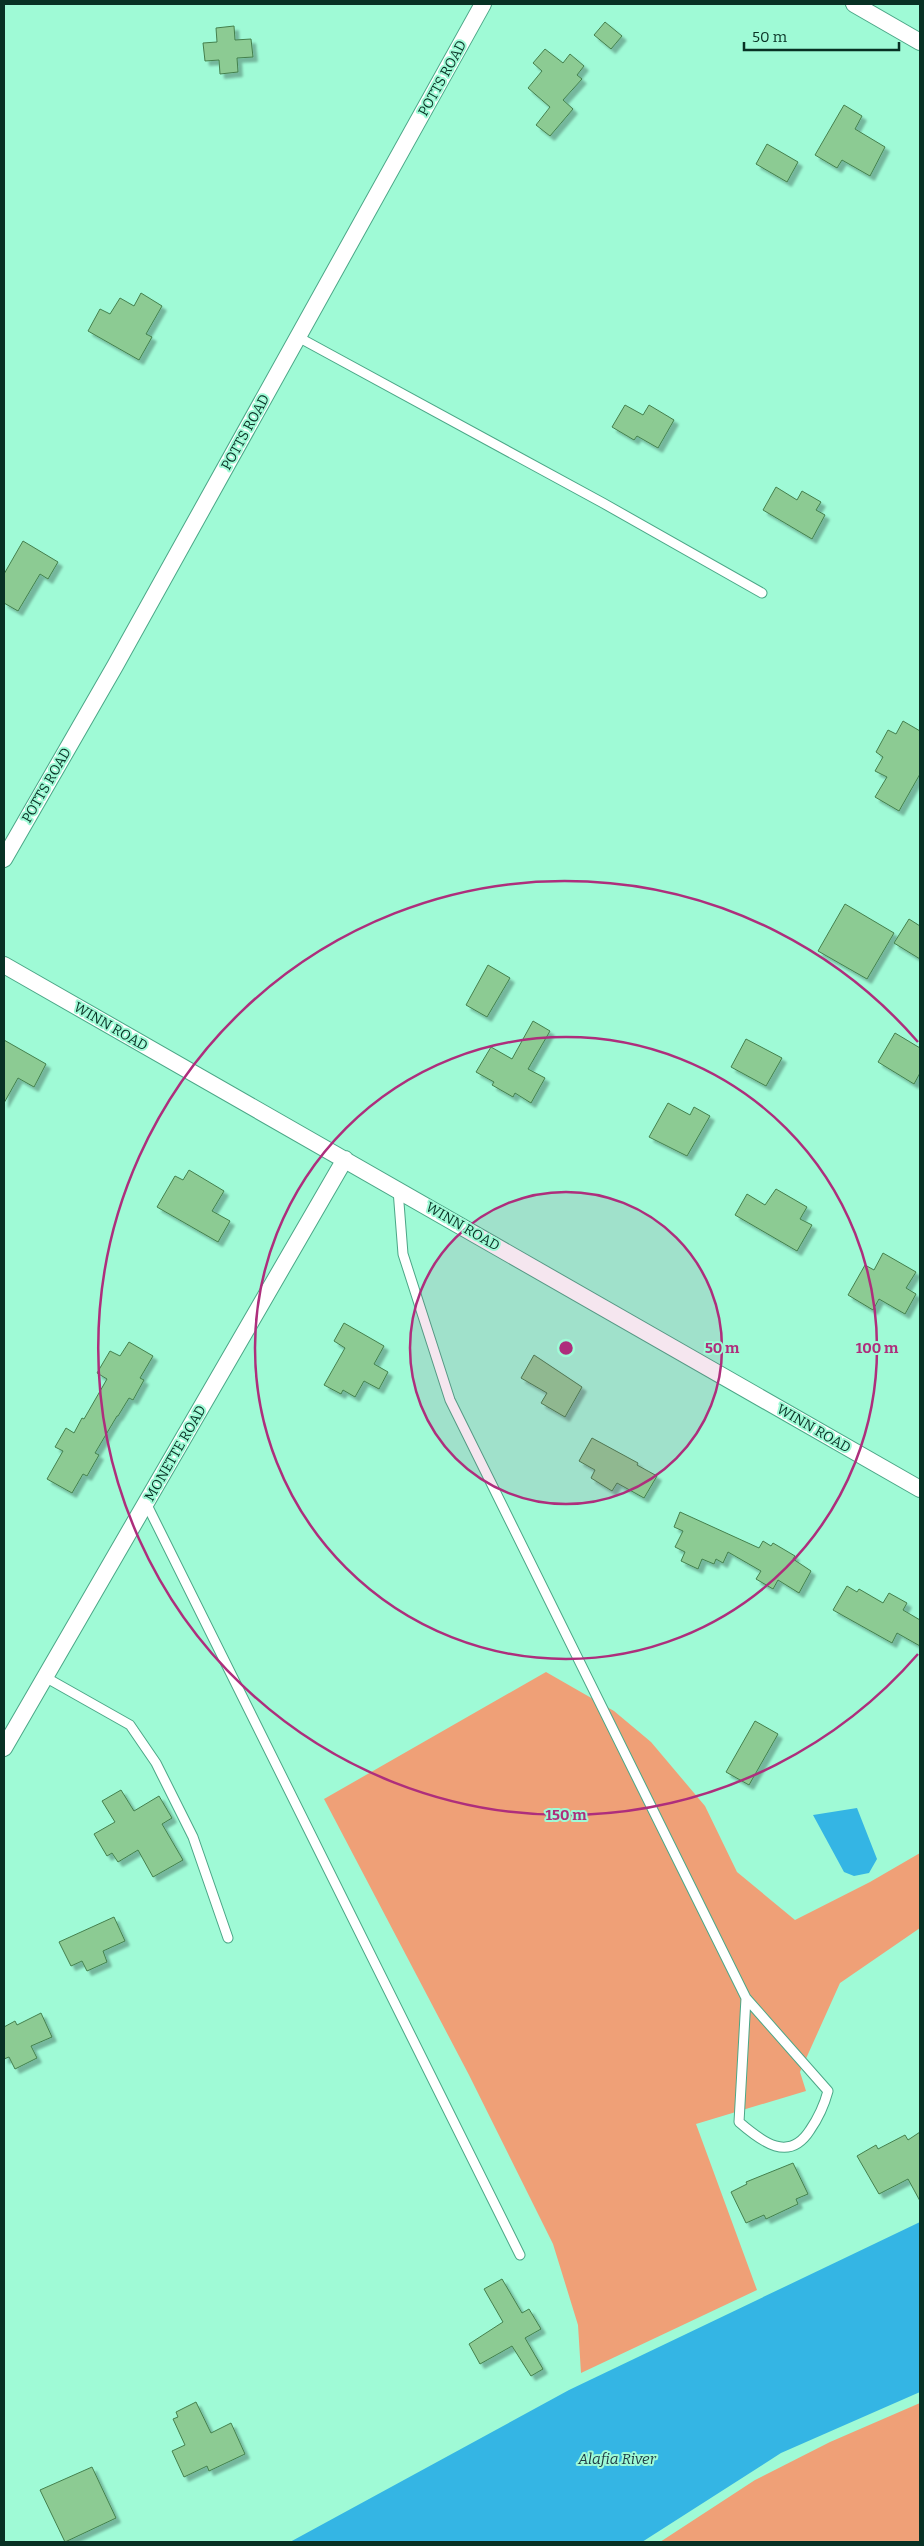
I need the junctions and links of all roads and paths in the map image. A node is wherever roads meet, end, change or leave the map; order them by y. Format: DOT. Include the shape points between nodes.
graph roads {
  1 [pos="483,4"];
  2 [pos="854,4"];
  3 [pos="920,42"];
  4 [pos="298,337"];
  5 [pos="762,593"];
  6 [pos="4,859"];
  7 [pos="4,965"];
  8 [pos="345,1159"];
  9 [pos="398,1189"];
  10 [pos="920,1489"];
  11 [pos="146,1504"];
  12 [pos="45,1677"];
  13 [pos="4,1748"];
  14 [pos="228,1938"];
  15 [pos="746,1998"];
  16 [pos="520,2255"];
  1 -- 4 [label="street, POTTS ROAD"];
  2 -- 3 [label="street"];
  4 -- 5 [label="lane"];
  4 -- 6 [label="street, POTTS ROAD"];
  7 -- 8 [label="street, WINN ROAD"];
  8 -- 9 [label="street, WINN ROAD"];
  8 -- 11 [label="street, MONETTE ROAD"];
  9 -- 10 [label="street, WINN ROAD"];
  9 -- 15 [label="lane" via="403,1254 450,1400"];
  11 -- 12 [label="street, MONETTE ROAD"];
  11 -- 16 [label="lane"];
  12 -- 13 [label="street, MONETTE ROAD"];
  12 -- 14 [label="lane" via="130,1724 156,1763 193,1837"];
  15 -- 15 [label="lane" via="739,2122 759,2139 780,2147 793,2147 803,2141 824,2107 828,2091"];
}
